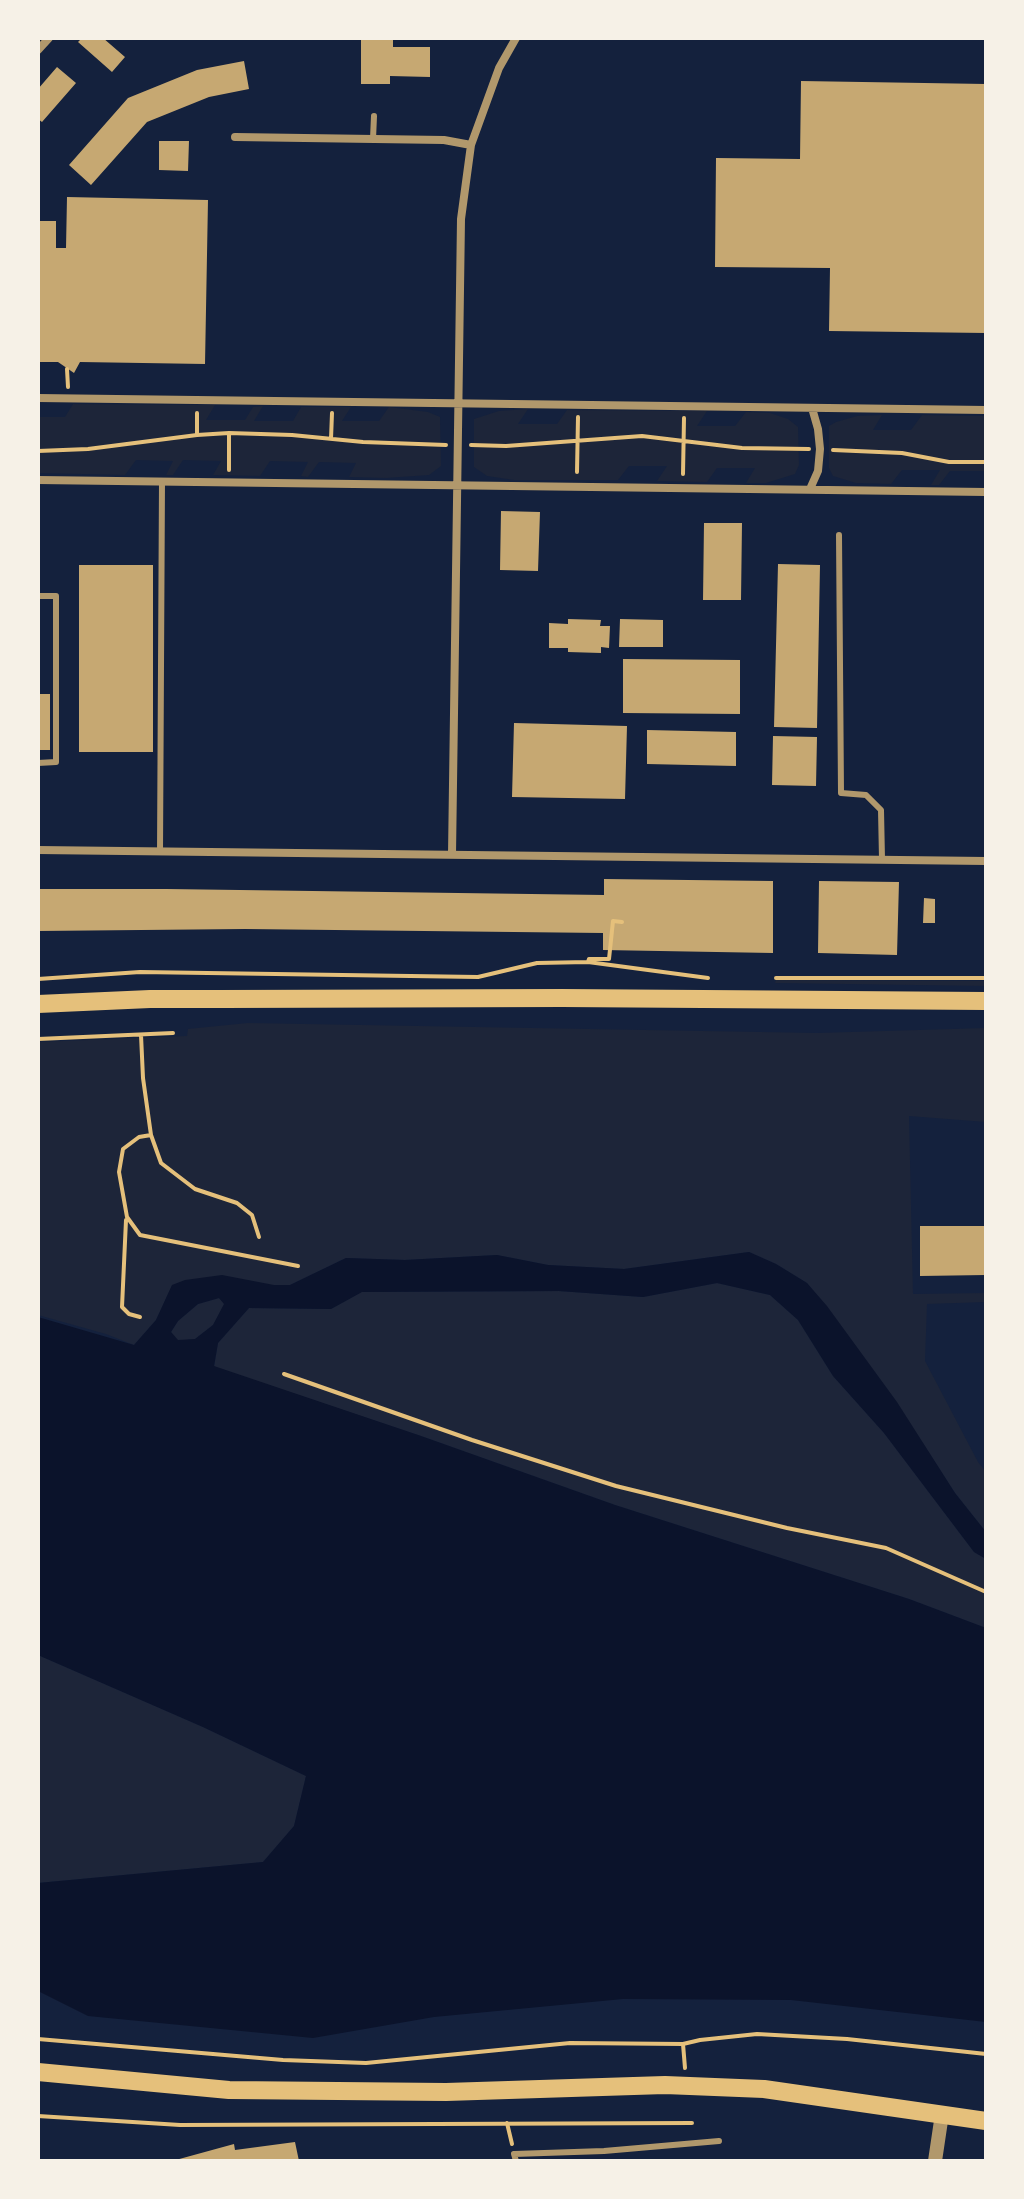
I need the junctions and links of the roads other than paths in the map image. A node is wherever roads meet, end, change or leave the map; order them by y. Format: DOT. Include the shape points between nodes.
graph roads {
  1 [pos="49,38"];
  2 [pos="516,38"];
  3 [pos="38,50"];
  4 [pos="374,116"];
  5 [pos="235,137"];
  6 [pos="373,139"];
  7 [pos="471,145"];
  8 [pos="38,398"];
  9 [pos="459,402"];
  10 [pos="812,408"];
  11 [pos="986,410"];
  12 [pos="38,480"];
  13 [pos="162,481"];
  14 [pos="457,485"];
  15 [pos="810,489"];
  16 [pos="986,492"];
  17 [pos="839,535"];
  18 [pos="38,596"];
  19 [pos="38,763"];
  20 [pos="38,850"];
  21 [pos="160,852"];
  22 [pos="452,854"];
  23 [pos="882,859"];
  24 [pos="986,861"];
  25 [pos="986,1001"];
  26 [pos="38,1004"];
  27 [pos="38,2072"];
  28 [pos="942,2114"];
  29 [pos="986,2121"];
  30 [pos="719,2141"];
  31 [pos="515,2158"];
  32 [pos="935,2161"];
  1 -- 3 [label="street"];
  2 -- 7 [label="street" via="499,68"];
  4 -- 6 [label="lane"];
  5 -- 6 [label="street"];
  6 -- 7 [label="street"];
  7 -- 9 [label="street" via="461,219"];
  8 -- 9 [label="street"];
  9 -- 10 [label="street"];
  9 -- 14 [label="street"];
  10 -- 11 [label="street"];
  10 -- 15 [label="street" via="820,449"];
  12 -- 13 [label="street"];
  13 -- 14 [label="street"];
  13 -- 21 [label="lane"];
  14 -- 15 [label="street"];
  14 -- 22 [label="street"];
  15 -- 16 [label="street"];
  17 -- 23 [label="lane" via="841,793 866,795 881,810"];
  18 -- 19 [label="lane" via="56,596 56,762"];
  20 -- 21 [label="street"];
  21 -- 22 [label="street"];
  22 -- 23 [label="street"];
  23 -- 24 [label="street"];
  25 -- 26 [label="main road" via="207,999"];
  27 -- 28 [label="main road" via="229,2090 446,2092 665,2085 764,2089"];
  28 -- 29 [label="main road"];
  28 -- 32 [label="street"];
  30 -- 31 [label="lane"];
}
